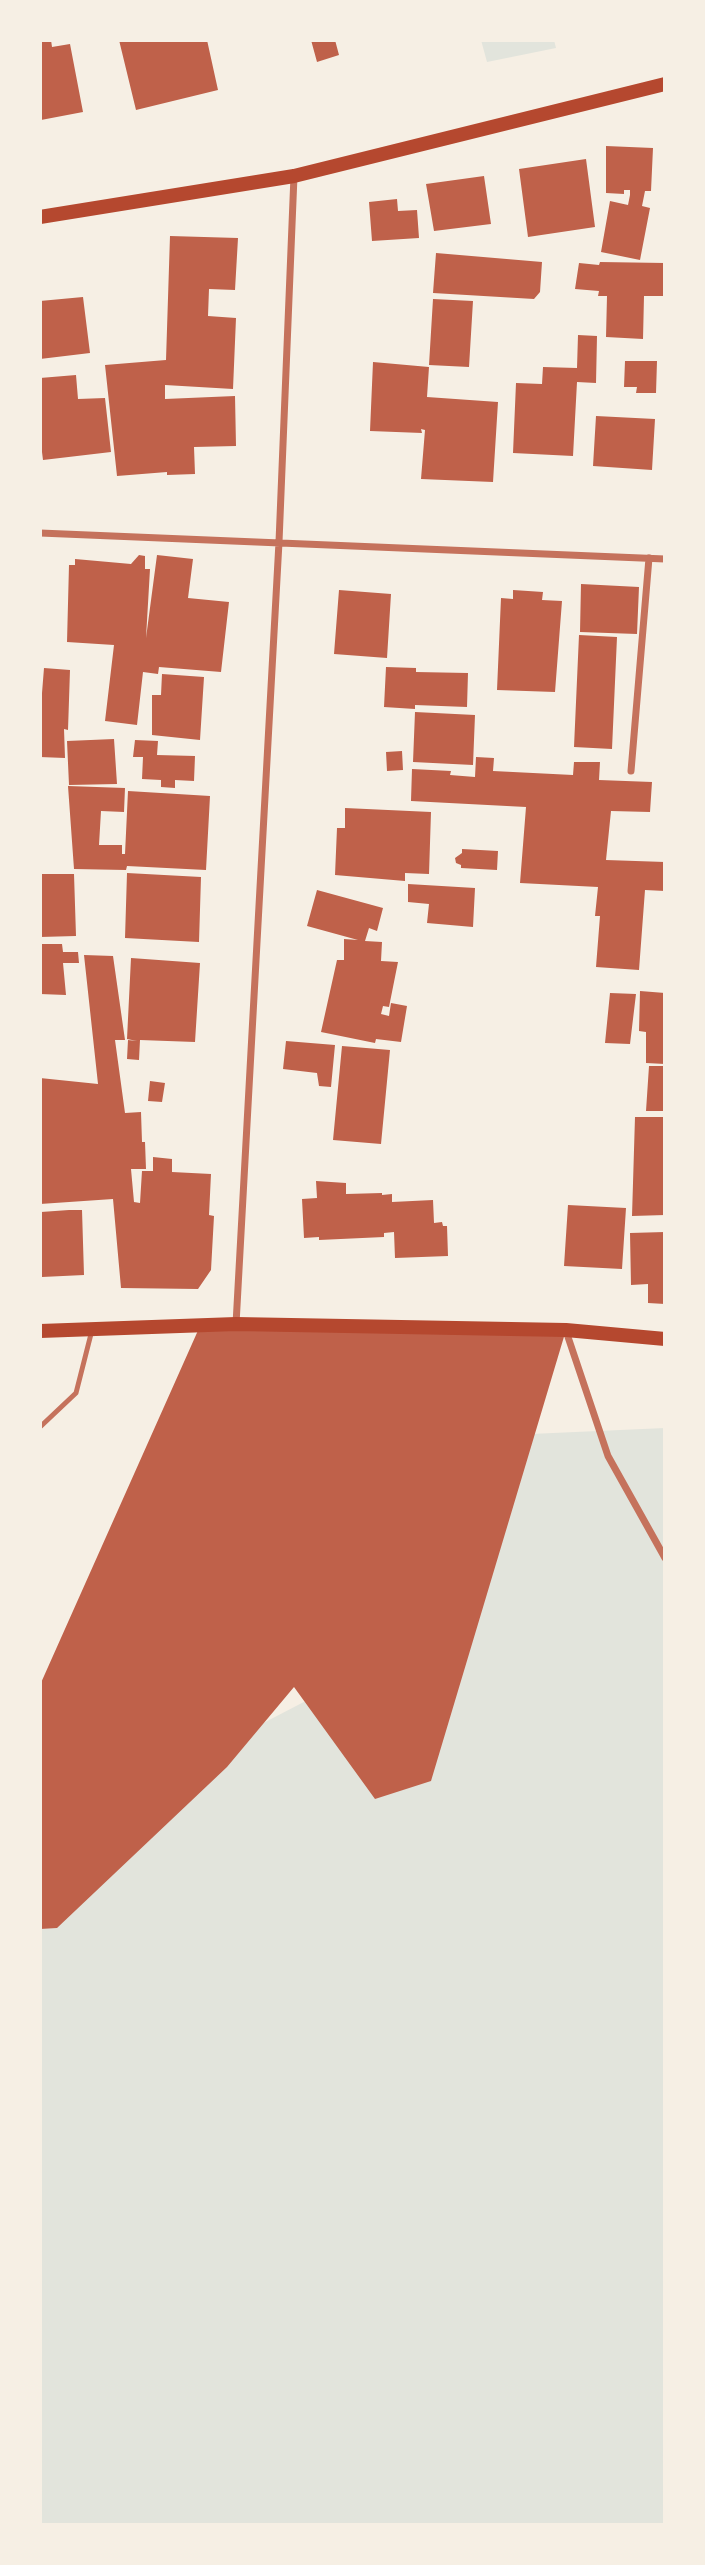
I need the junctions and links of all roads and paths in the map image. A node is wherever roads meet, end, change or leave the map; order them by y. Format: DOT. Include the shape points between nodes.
graph roads {
  1 [pos="665,84"];
  2 [pos="294,176"];
  3 [pos="40,217"];
  4 [pos="40,533"];
  5 [pos="279,542"];
  6 [pos="649,558"];
  7 [pos="665,559"];
  8 [pos="631,771"];
  9 [pos="236,1324"];
  10 [pos="92,1330"];
  11 [pos="566,1330"];
  12 [pos="40,1331"];
  13 [pos="665,1339"];
  14 [pos="40,1427"];
  15 [pos="665,1558"];
  1 -- 2 [label="main road"];
  2 -- 3 [label="main road"];
  2 -- 5 [label="street"];
  4 -- 5 [label="street"];
  5 -- 6 [label="street"];
  5 -- 9 [label="street"];
  6 -- 7 [label="street"];
  6 -- 8 [label="street"];
  9 -- 10 [label="main road"];
  9 -- 11 [label="main road"];
  10 -- 12 [label="main road"];
  10 -- 14 [label="lane" via="76,1393"];
  11 -- 13 [label="main road"];
  11 -- 15 [label="street" via="608,1456"];
}
